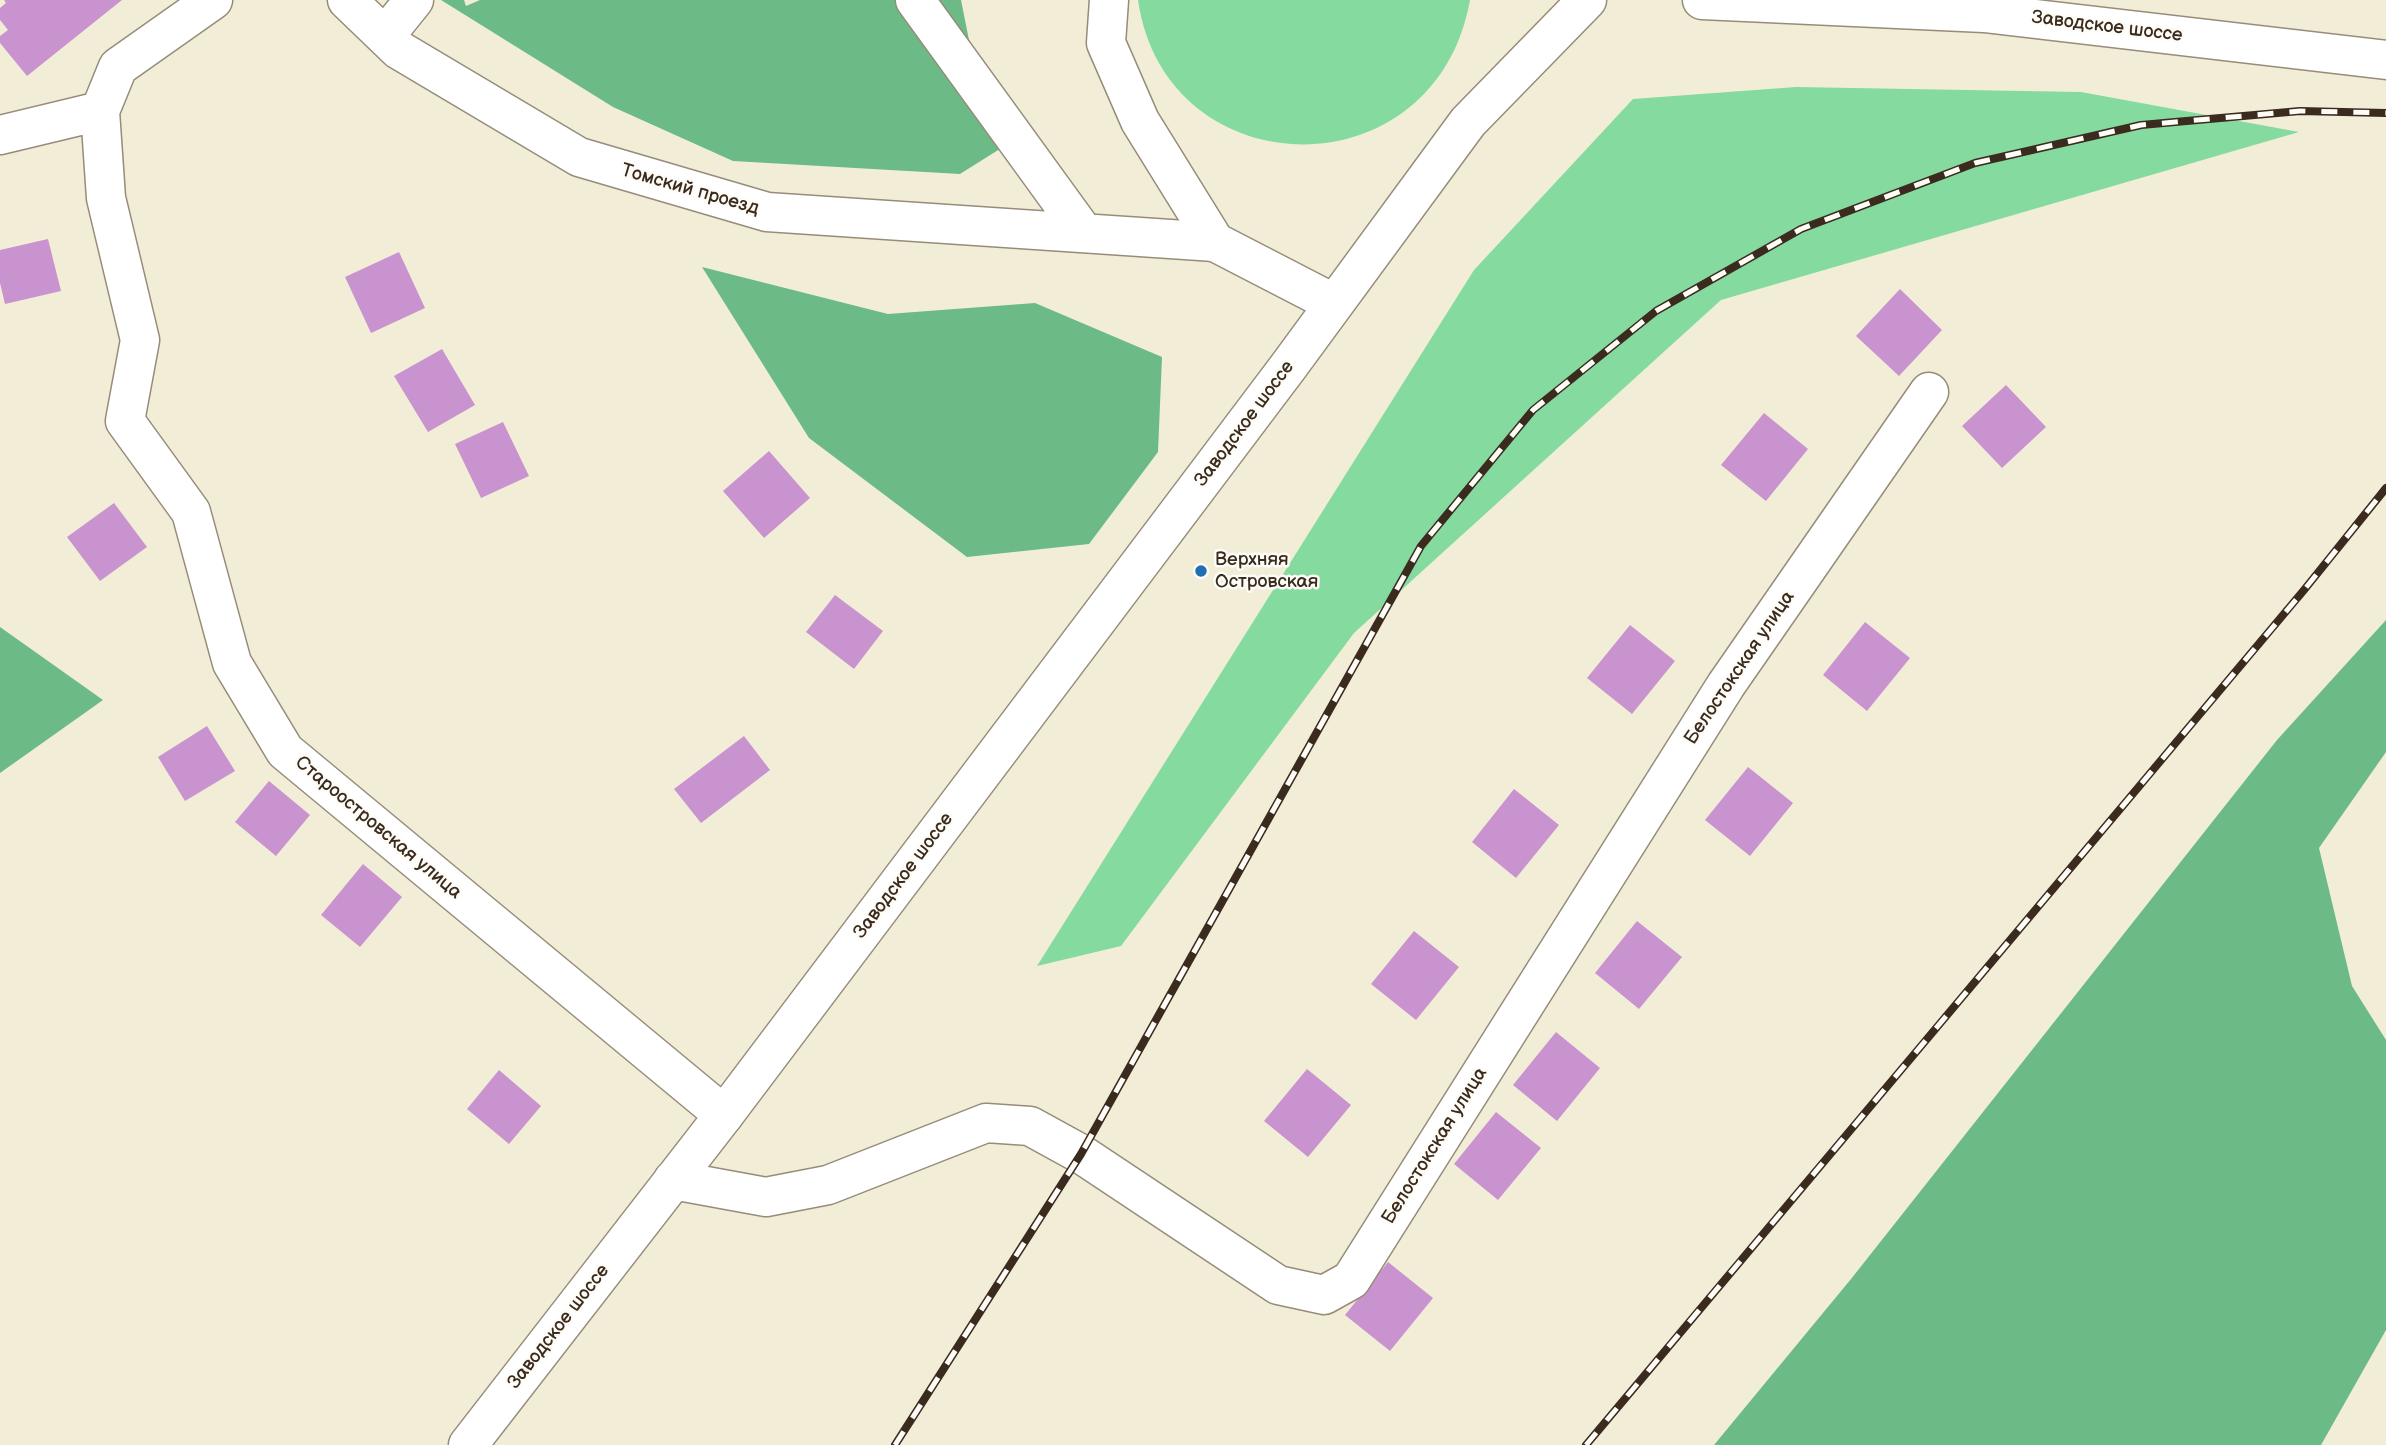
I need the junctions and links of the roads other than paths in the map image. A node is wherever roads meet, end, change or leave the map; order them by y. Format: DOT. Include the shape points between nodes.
graph roads {
  1 [pos="214,0"];
  2 [pos="347,0"];
  3 [pos="414,0"];
  4 [pos="915,0"];
  5 [pos="1109,0"];
  6 [pos="1587,0"];
  7 [pos="1702,0"];
  8 [pos="385,36"];
  9 [pos="2386,60"];
  10 [pos="100,111"];
  11 [pos="0,135"];
  12 [pos="1084,233"];
  13 [pos="1215,242"];
  14 [pos="1334,303"];
  15 [pos="1929,392"];
  16 [pos="724,1115"];
  17 [pos="673,1180"];
  18 [pos="468,1445"];
  1 -- 10 [label="street" via="118,67"];
  2 -- 8 [label="street, Томский проезд"];
  3 -- 8 [label="street"];
  4 -- 12 [label="street"];
  5 -- 13 [label="street" via="1106,43 1140,121"];
  6 -- 14 [label="street, Заводское шоссе" via="1468,122"];
  7 -- 9 [label="street, Заводское шоссе" via="1984,13"];
  8 -- 12 [label="street, Томский проезд" via="399,50 579,157 767,212"];
  10 -- 11 [label="street"];
  10 -- 16 [label="street, Староостровская улица" via="106,198 140,340 125,421 191,512 232,663 285,751"];
  12 -- 13 [label="street, Томский проезд"];
  13 -- 14 [label="street"];
  14 -- 16 [label="street, Заводское шоссе"];
  15 -- 17 [label="street, Белостокская улица" via="1726,685 1351,1280 1324,1295 1278,1285 1081,1154 1030,1126 986,1123 828,1185 766,1197"];
  16 -- 17 [label="street, Заводское шоссе"];
  17 -- 18 [label="street, Заводское шоссе"];
}
